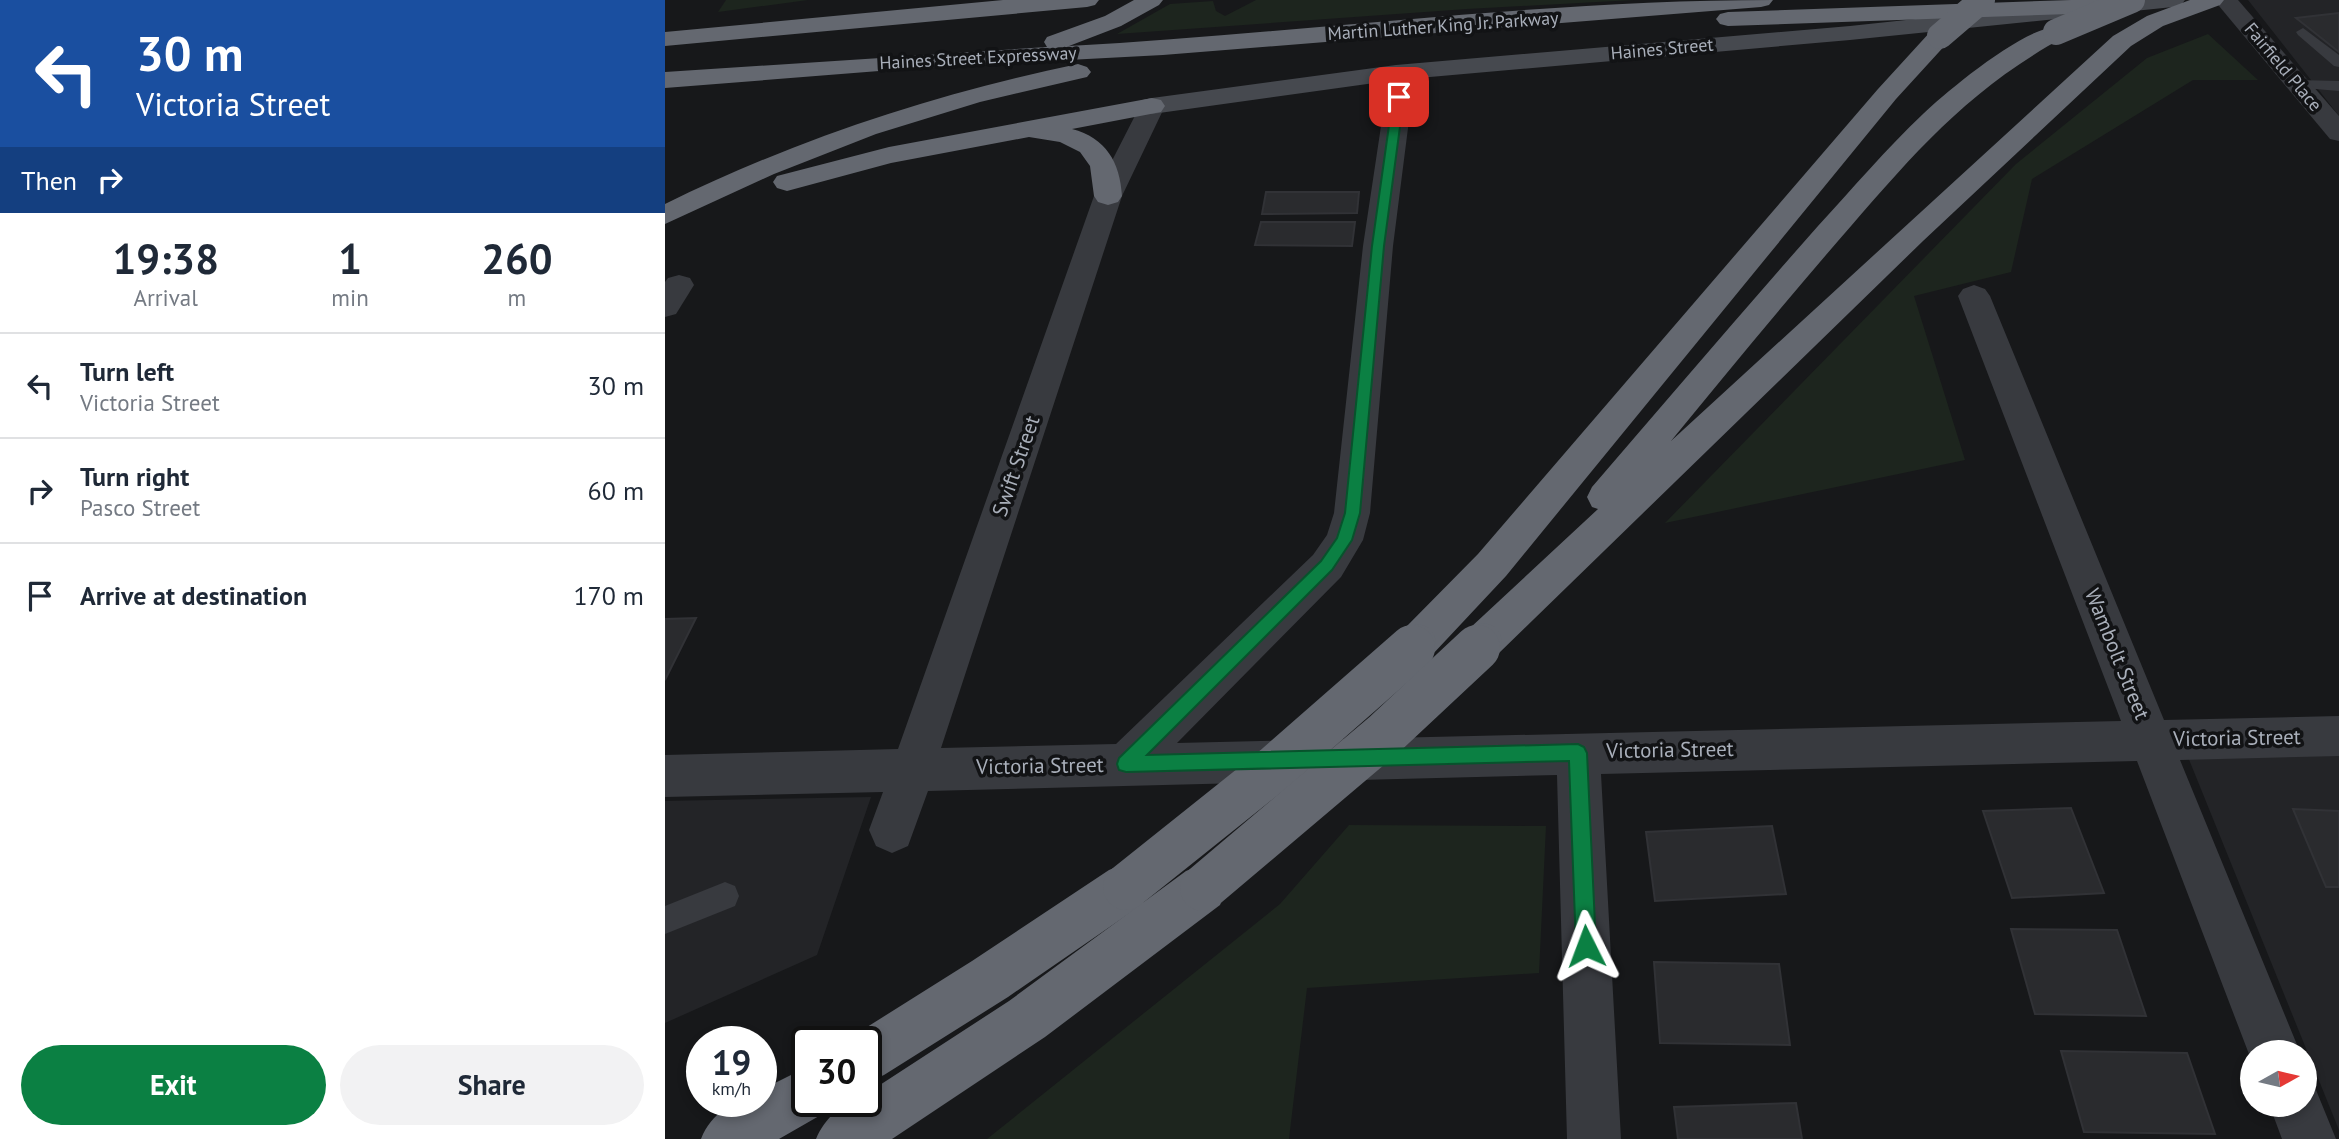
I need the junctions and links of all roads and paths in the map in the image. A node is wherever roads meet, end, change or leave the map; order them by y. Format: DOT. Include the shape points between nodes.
graph roads {
  1 [pos="903,0"];
  2 [pos="1087,0"];
  3 [pos="1151,0"];
  4 [pos="1761,0"];
  5 [pos="1982,0"];
  6 [pos="2132,0"];
  7 [pos="2173,0"];
  8 [pos="2212,0"];
  9 [pos="2226,0"];
  10 [pos="2099,6"];
  11 [pos="1435,27"];
  12 [pos="2303,32"];
  13 [pos="693,36"];
  14 [pos="1292,38"];
  15 [pos="665,39"];
  16 [pos="1163,48"];
  17 [pos="947,59"];
  18 [pos="2339,63"];
  19 [pos="1402,73"];
  20 [pos="665,80"];
  21 [pos="2297,84"];
  22 [pos="2339,86"];
  23 [pos="678,103"];
  24 [pos="1152,106"];
  25 [pos="1015,131"];
  26 [pos="2339,133"];
  27 [pos="1108,196"];
  28 [pos="665,215"];
  29 [pos="665,230"];
  30 [pos="1974,296"];
  31 [pos="1484,640"];
  32 [pos="2339,736"];
  33 [pos="2151,740"];
  34 [pos="1578,753"];
  35 [pos="1126,764"];
  36 [pos="913,769"];
  37 [pos="665,776"];
  38 [pos="892,831"];
  39 [pos="725,896"];
  40 [pos="665,920"];
  41 [pos="2269,1040"];
  42 [pos="882,1047"];
  43 [pos="791,1102"];
  44 [pos="2300,1117"];
  45 [pos="728,1139"];
  46 [pos="843,1139"];
  47 [pos="1594,1139"];
  48 [pos="2309,1139"];
  1 -- 13 [label="highway"];
  2 -- 13 [label="highway"];
  3 -- 17 [label="highway" via="1113,22 1066,39 998,54"];
  4 -- 11 [label="highway, Martin Luther King Jr. Parkway"];
  5 -- 42 [label="highway, bridge" via="1940,36 1887,94 1492,565 1418,642 1269,775 1125,887"];
  6 -- 31 [label="highway, bridge" via="2017,52 1968,86 1903,147"];
  7 -- 10 [label="street, Haines Street"];
  8 -- 31 [label="highway" via="2144,27 2112,50"];
  9 -- 21 [label="street, Fairfield Place"];
  10 -- 11 [label="highway"];
  10 -- 19 [label="street, Haines Street" via="1884,31"];
  11 -- 14 [label="highway, Martin Luther King Jr. Parkway"];
  12 -- 18 [label="lane"];
  13 -- 15 [label="highway"];
  14 -- 16 [label="highway, Haines Street Expressway"];
  14 -- 28 [label="highway" via="1057,76 939,105 819,145"];
  16 -- 17 [label="highway, Haines Street Expressway"];
  16 -- 23 [label="highway"];
  17 -- 20 [label="highway, Haines Street Expressway"];
  19 -- 24 [label="street, Haines Street"];
  19 -- 35 [label="street" via="1378,246 1352,513 1344,540 1327,566"];
  21 -- 22 [label="lane"];
  21 -- 26 [label="street, Fairfield Place"];
  24 -- 25 [label="highway"];
  24 -- 27 [label="street, Swift Street"];
  25 -- 27 [label="highway" via="1065,135 1090,146 1105,166"];
  25 -- 29 [label="highway" via="808,176"];
  27 -- 36 [label="street, Swift Street"];
  30 -- 33 [label="street, Wambolt Street"];
  31 -- 46 [label="highway, bridge" via="1385,734 1203,888 989,1045"];
  32 -- 33 [label="street, Victoria Street"];
  33 -- 34 [label="street, Victoria Street"];
  33 -- 41 [label="street, Wambolt Street"];
  34 -- 35 [label="street, Victoria Street"];
  34 -- 47 [label="street"];
  35 -- 36 [label="street, Victoria Street"];
  36 -- 37 [label="street, Victoria Street"];
  36 -- 38 [label="street, Swift Street"];
  39 -- 40 [label="lane"];
  43 -- 45 [label="highway"];
  44 -- 48 [label="street"];
}
